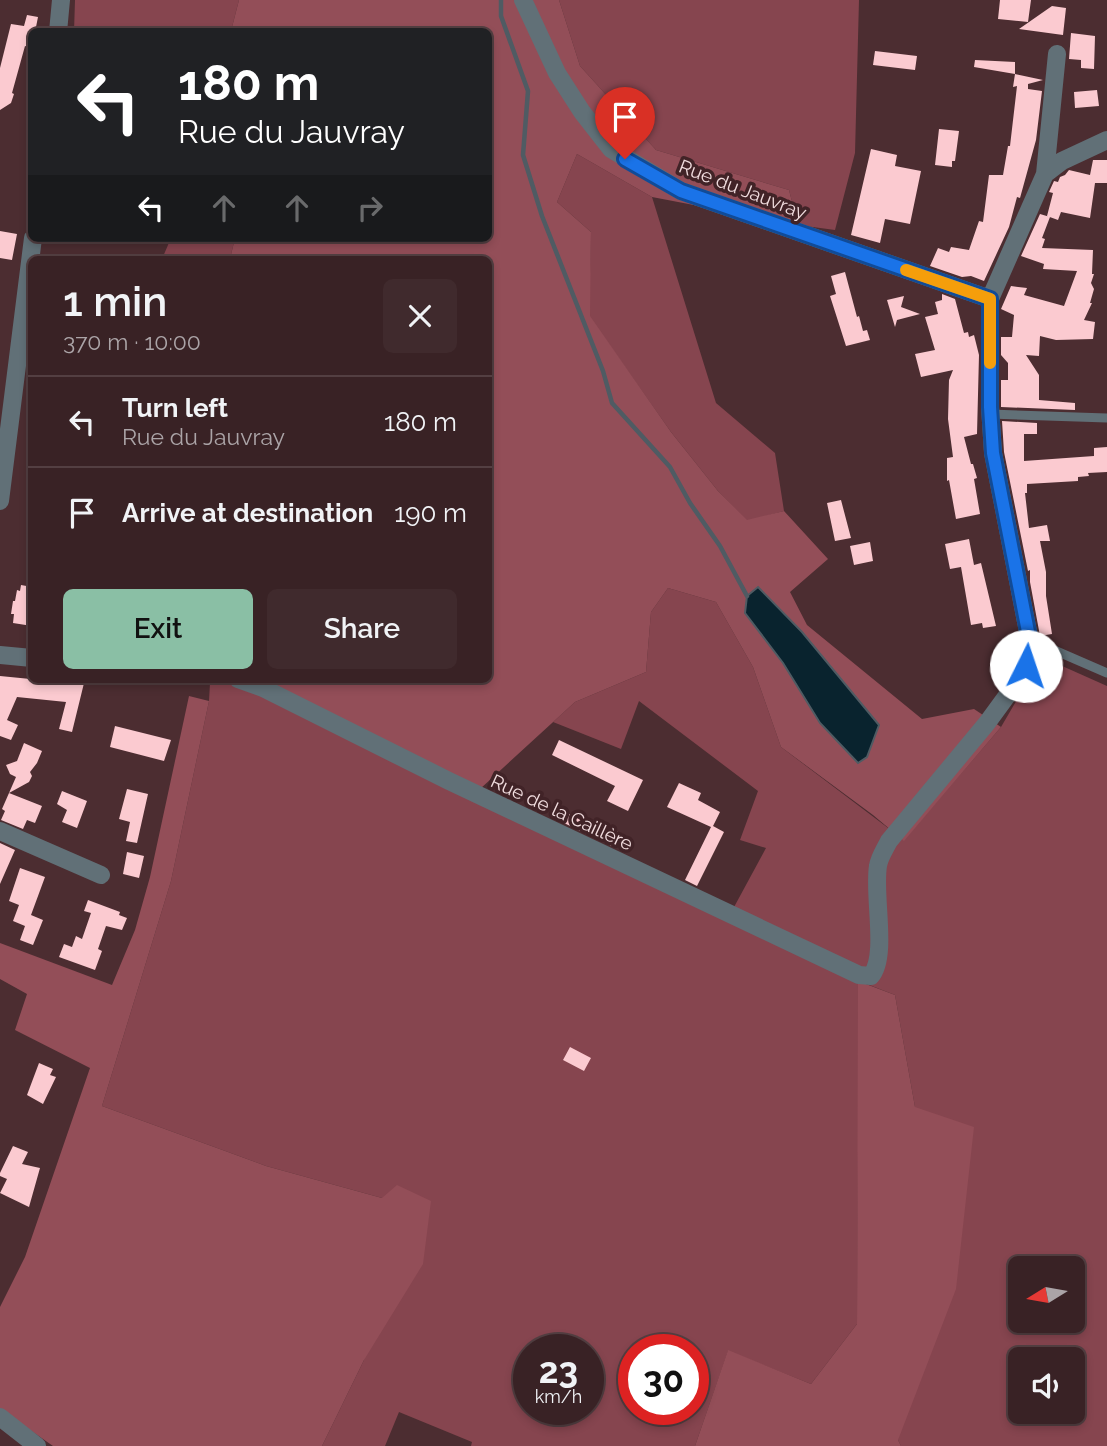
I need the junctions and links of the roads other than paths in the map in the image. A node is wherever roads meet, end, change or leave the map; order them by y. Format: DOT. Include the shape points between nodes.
graph roads {
  1 [pos="61,0"];
  2 [pos="523,0"];
  3 [pos="58,28"];
  4 [pos="1057,54"];
  5 [pos="1107,140"];
  6 [pos="1045,174"];
  7 [pos="28,278"];
  8 [pos="990,299"];
  9 [pos="990,414"];
  10 [pos="1107,418"];
  11 [pos="0,501"];
  12 [pos="1031,647"];
  13 [pos="0,655"];
  14 [pos="28,658"];
  15 [pos="1107,673"];
  16 [pos="249,683"];
  17 [pos="0,831"];
  18 [pos="101,875"];
  19 [pos="0,1417"];
  20 [pos="37,1446"];
  1 -- 3 [label="street"];
  2 -- 8 [label="street, Rue du Jauvray" via="557,73 582,112 611,149 639,168 681,191"];
  4 -- 6 [label="street"];
  5 -- 6 [label="street" via="1062,160"];
  6 -- 8 [label="street"];
  7 -- 11 [label="street"];
  8 -- 9 [label="street"];
  9 -- 10 [label="lane"];
  9 -- 12 [label="street" via="993,453"];
  12 -- 15 [label="lane" via="1054,650"];
  12 -- 16 [label="street, Rue de la Caillère" via="1017,681 883,852 876,889 879,955 871,976 847,970"];
  13 -- 14 [label="street"];
  17 -- 18 [label="street"];
  19 -- 20 [label="street"];
}
